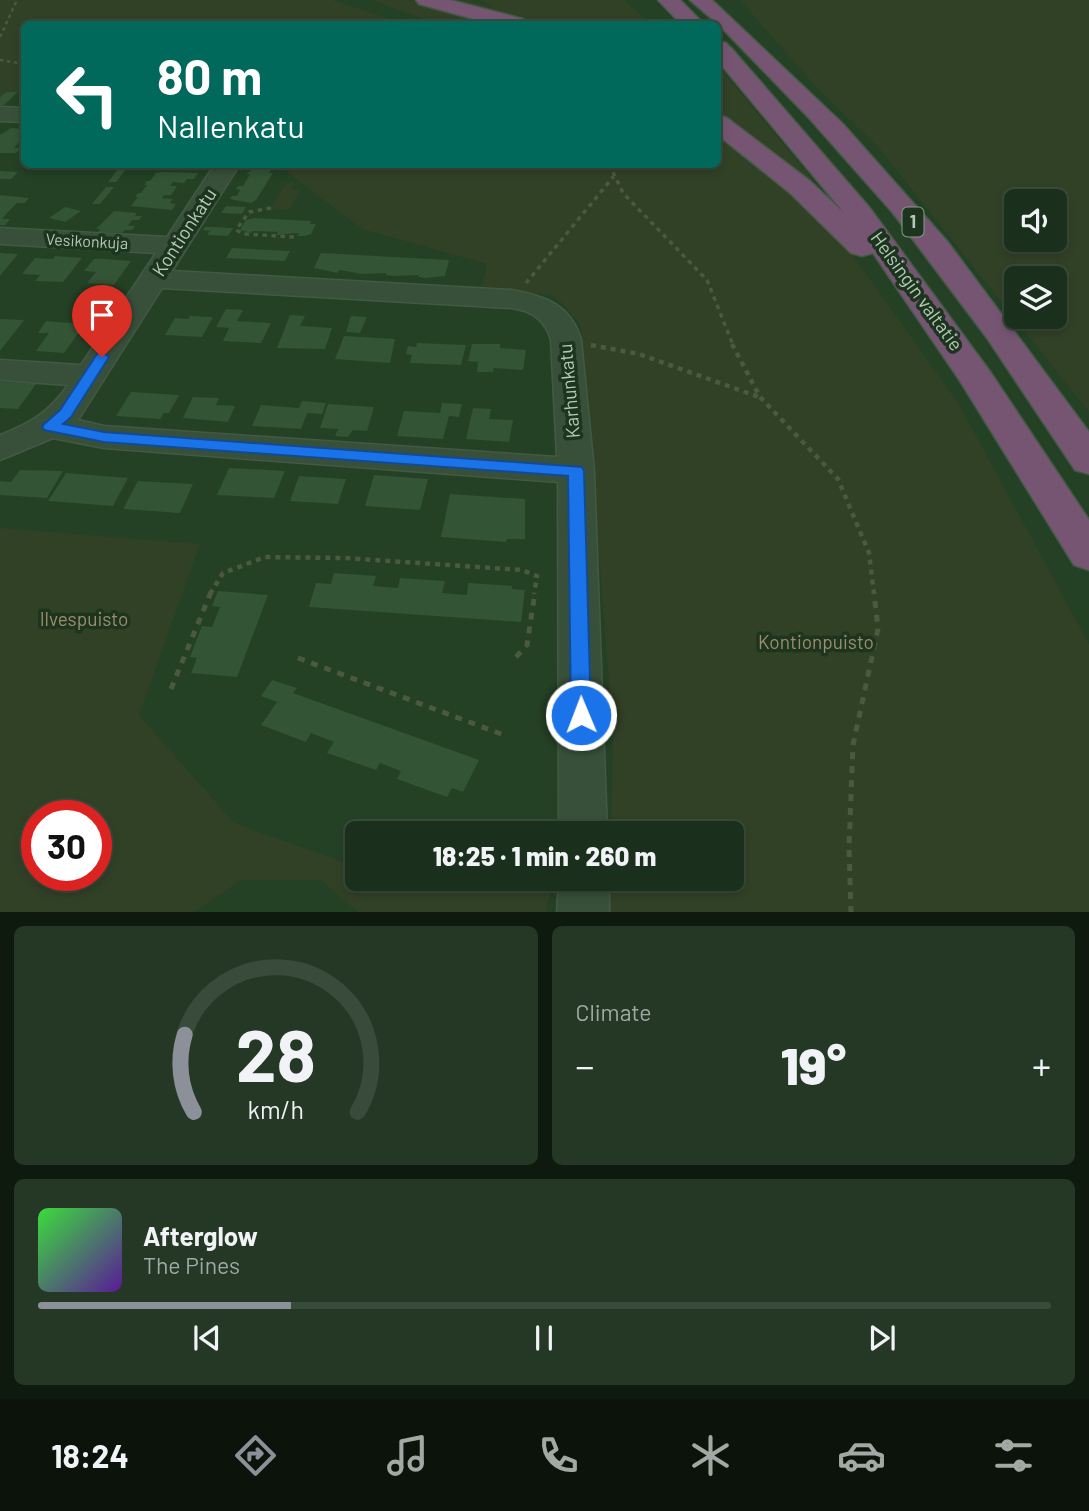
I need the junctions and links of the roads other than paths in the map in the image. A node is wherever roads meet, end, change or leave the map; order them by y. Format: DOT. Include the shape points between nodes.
graph roads {
  1 [pos="426,0"];
  2 [pos="668,0"];
  3 [pos="700,0"];
  4 [pos="728,0"];
  5 [pos="504,21"];
  6 [pos="690,21"];
  7 [pos="721,51"];
  8 [pos="783,77"];
  9 [pos="0,114"];
  10 [pos="21,115"];
  11 [pos="721,125"];
  12 [pos="225,168"];
  13 [pos="0,236"];
  14 [pos="174,246"];
  15 [pos="154,279"];
  16 [pos="937,319"];
  17 [pos="0,370"];
  18 [pos="89,376"];
  19 [pos="50,426"];
  20 [pos="0,448"];
  21 [pos="1089,461"];
  22 [pos="576,471"];
  23 [pos="1089,554"];
  24 [pos="583,821"];
  25 [pos="584,891"];
  26 [pos="583,912"];
  1 -- 5 [label="highway"];
  2 -- 6 [label="highway"];
  3 -- 8 [label="highway, Helsingin valtatie / 1"];
  4 -- 8 [label="highway"];
  7 -- 16 [label="highway, Helsingin valtatie / 1" via="820,162"];
  8 -- 21 [label="highway, Helsingin valtatie / 1" via="835,130 966,285"];
  9 -- 10 [label="street"];
  11 -- 16 [label="highway" via="800,187"];
  12 -- 14 [label="street, Kontionkatu"];
  13 -- 14 [label="street, Vesikonkuja"];
  14 -- 15 [label="street, Kontionkatu"];
  15 -- 18 [label="street, Kontionkatu"];
  15 -- 22 [label="street, Karhunkatu" via="512,299 545,308 556,317 566,341"];
  16 -- 23 [label="highway, Helsingin valtatie / 1"];
  17 -- 18 [label="street"];
  18 -- 19 [label="street, Kontionkatu" via="65,414"];
  19 -- 20 [label="street, Kontionkatu"];
  19 -- 22 [label="street" via="104,437"];
  22 -- 24 [label="street, Karhunkatu"];
  25 -- 26 [label="street"];
}
